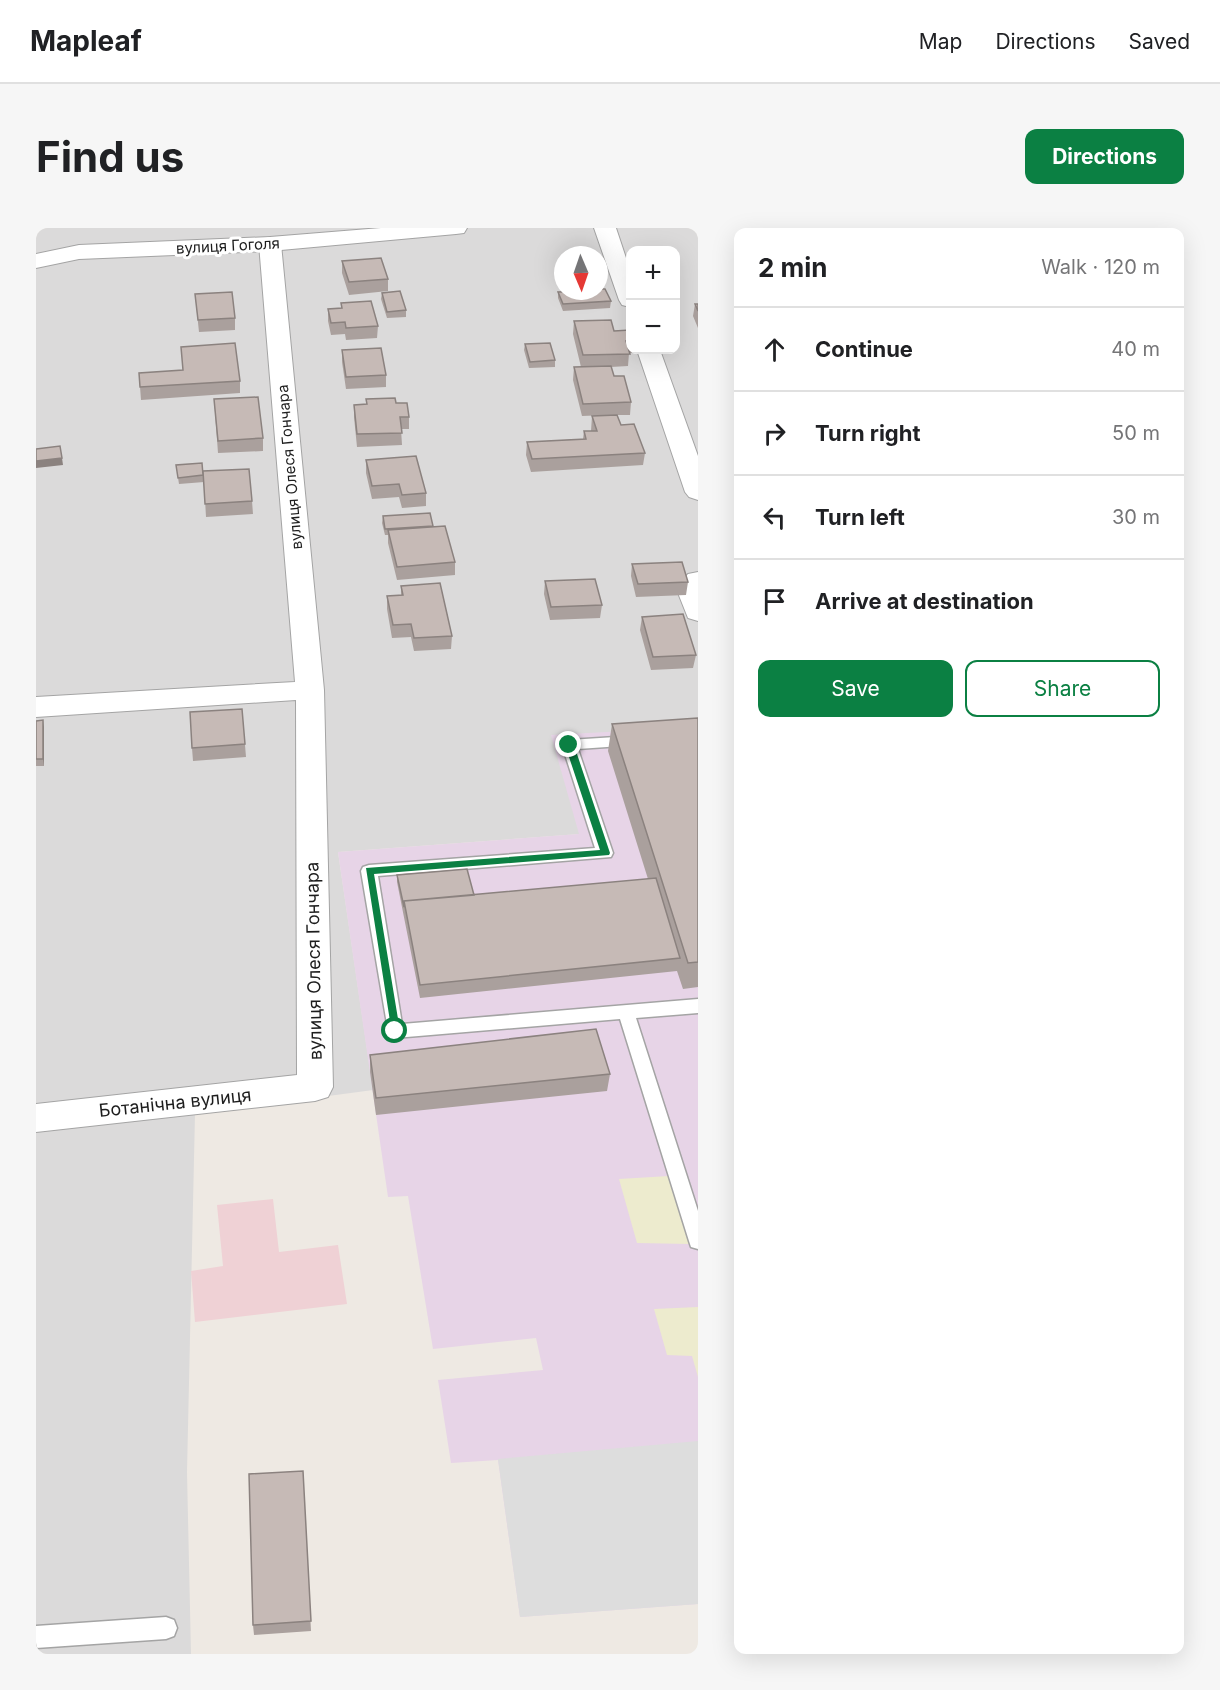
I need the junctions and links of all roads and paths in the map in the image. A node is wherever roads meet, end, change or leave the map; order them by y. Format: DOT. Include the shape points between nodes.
graph roads {
  1 [pos="456,228"];
  2 [pos="605,228"];
  3 [pos="270,244"];
  4 [pos="36,261"];
  5 [pos="626,288"];
  6 [pos="649,354"];
  7 [pos="698,492"];
  8 [pos="698,580"];
  9 [pos="698,612"];
  10 [pos="310,690"];
  11 [pos="36,707"];
  12 [pos="651,740"];
  13 [pos="698,1006"];
  14 [pos="626,1012"];
  15 [pos="315,1087"];
  16 [pos="36,1118"];
  17 [pos="698,1240"];
  18 [pos="166,1628"];
  19 [pos="36,1637"];
  1 -- 3 [label="street, вулиця Гоголя"];
  2 -- 5 [label="street"];
  3 -- 4 [label="street, вулиця Гоголя" via="79,252"];
  3 -- 10 [label="street, вулиця Олеся Гончара"];
  6 -- 7 [label="street"];
  8 -- 9 [label="street" via="690,588"];
  10 -- 11 [label="street"];
  10 -- 15 [label="street, вулиця Олеся Гончара"];
  12 -- 14 [label="lane" via="569,745 606,853 369,871 395,1031"];
  13 -- 14 [label="lane"];
  14 -- 17 [label="lane"];
  15 -- 16 [label="street, Ботанічна вулиця"];
  18 -- 19 [label="lane"];
}
